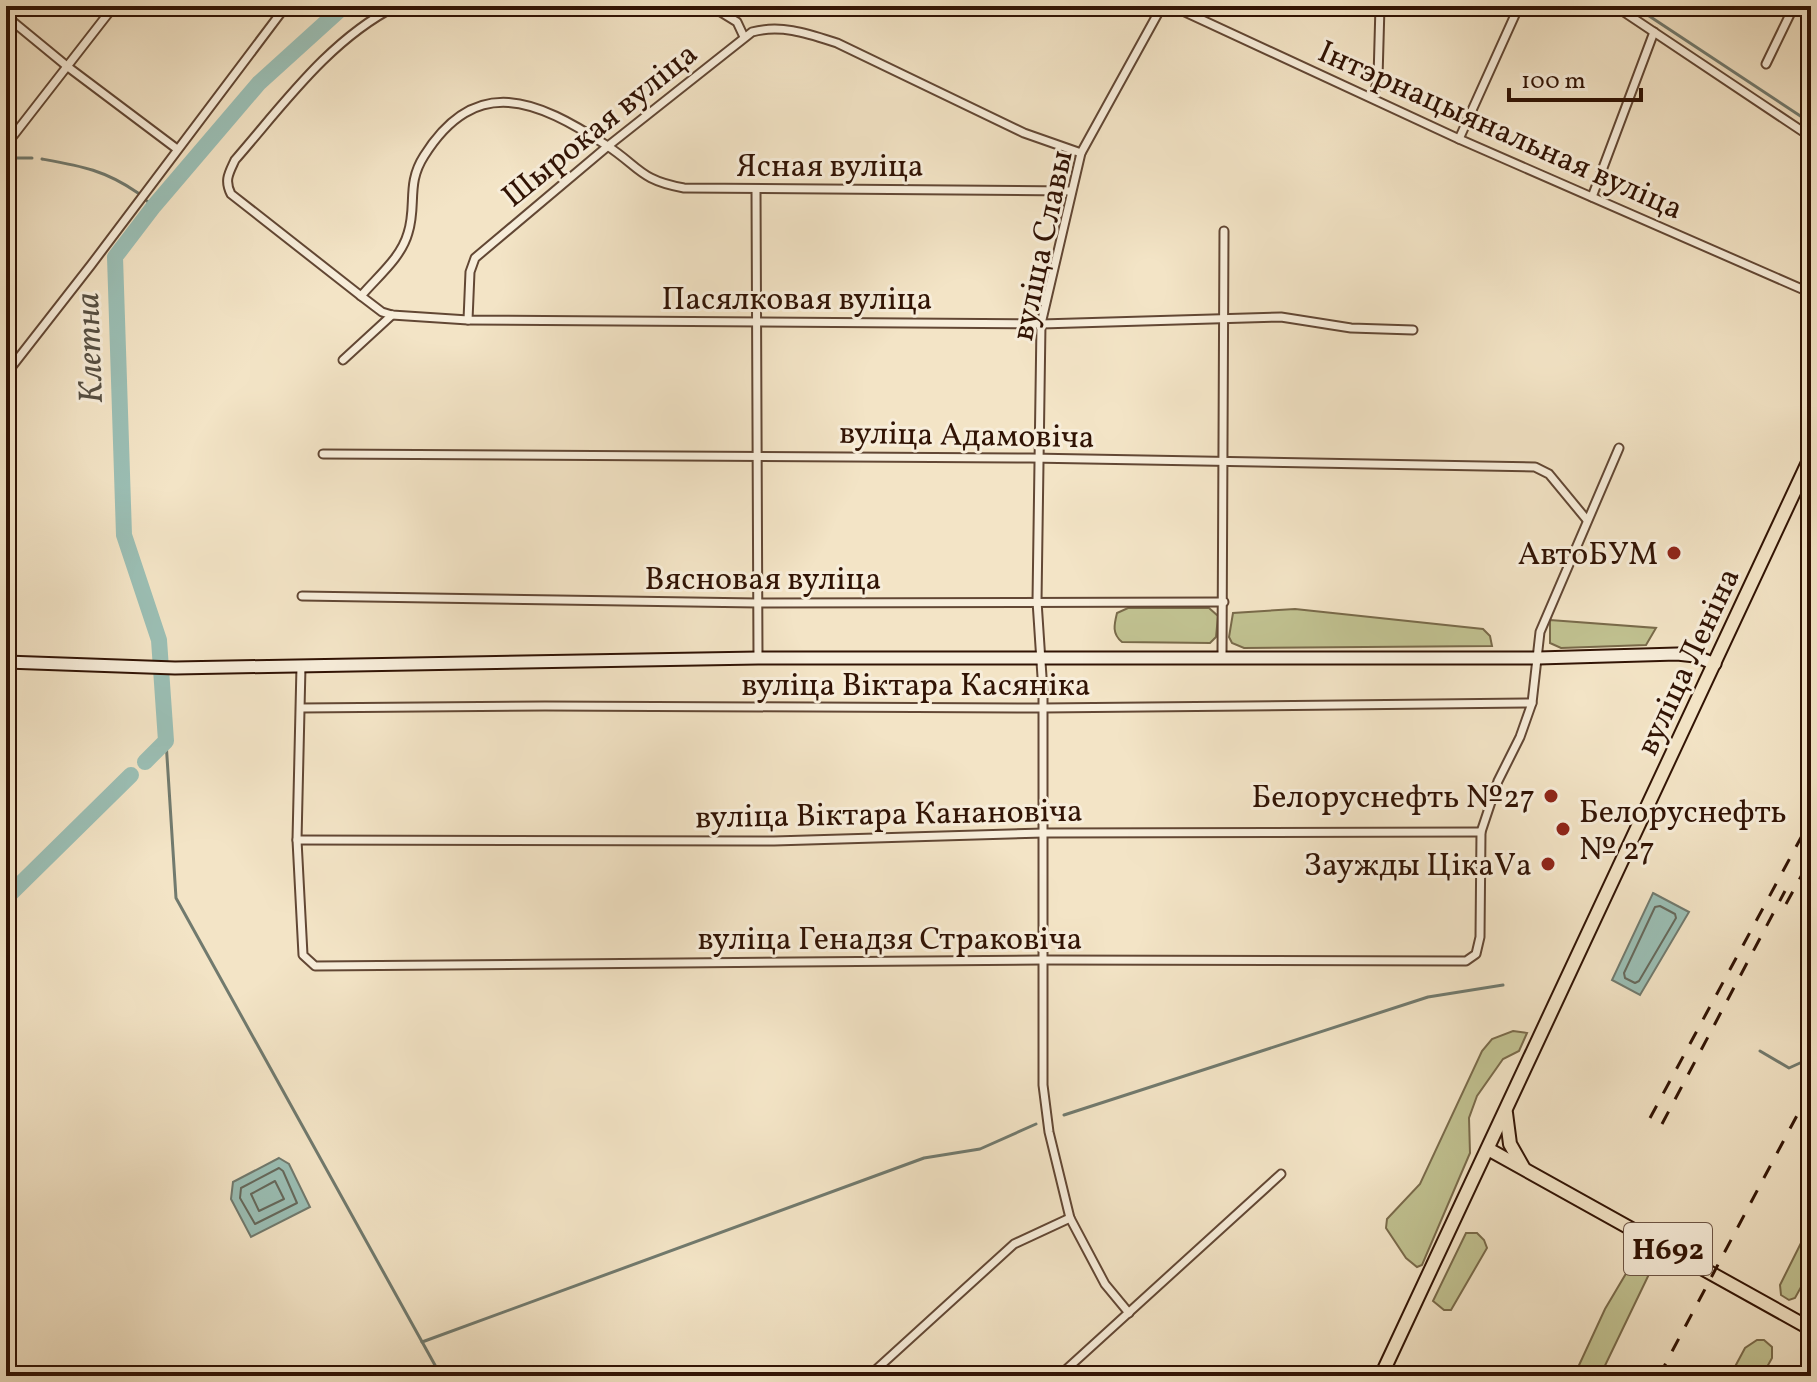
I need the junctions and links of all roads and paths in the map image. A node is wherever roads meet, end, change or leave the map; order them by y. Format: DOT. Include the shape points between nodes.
graph roads {
  1 [pos="114,6"];
  2 [pos="286,6"];
  3 [pos="396,6"];
  4 [pos="711,6"];
  5 [pos="1162,6"];
  6 [pos="1172,6"];
  7 [pos="1380,6"];
  8 [pos="1519,6"];
  9 [pos="1615,6"];
  10 [pos="1794,6"];
  11 [pos="6,16"];
  12 [pos="1654,32"];
  13 [pos="744,37"];
  14 [pos="1766,64"];
  15 [pos="68,67"];
  16 [pos="1373,98"];
  17 [pos="1811,137"];
  18 [pos="1459,139"];
  19 [pos="605,144"];
  20 [pos="6,145"];
  21 [pos="177,149"];
  22 [pos="1081,153"];
  23 [pos="756,190"];
  24 [pos="1071,191"];
  25 [pos="1592,197"];
  26 [pos="1224,231"];
  27 [pos="1811,293"];
  28 [pos="361,296"];
  29 [pos="392,315"];
  30 [pos="468,320"];
  31 [pos="1225,321"];
  32 [pos="755,322"];
  33 [pos="1041,324"];
  34 [pos="1413,330"];
  35 [pos="343,360"];
  36 [pos="6,374"];
  37 [pos="1619,448"];
  38 [pos="323,454"];
  39 [pos="756,455"];
  40 [pos="1811,456"];
  41 [pos="1039,458"];
  42 [pos="1223,461"];
  43 [pos="1587,520"];
  44 [pos="302,596"];
  45 [pos="1037,601"];
  46 [pos="1224,602"];
  47 [pos="757,603"];
  48 [pos="1039,656"];
  49 [pos="1222,656"];
  50 [pos="758,658"];
  51 [pos="1538,658"];
  52 [pos="6,662"];
  53 [pos="1715,664"];
  54 [pos="301,666"];
  55 [pos="1532,703"];
  56 [pos="301,708"];
  57 [pos="1043,708"];
  58 [pos="1481,832"];
  59 [pos="1044,833"];
  60 [pos="297,840"];
  61 [pos="1043,960"];
  62 [pos="1506,1110"];
  63 [pos="1488,1149"];
  64 [pos="1525,1169"];
  65 [pos="1281,1174"];
  66 [pos="1070,1218"];
  67 [pos="1129,1313"];
  68 [pos="1811,1329"];
  69 [pos="869,1376"];
  70 [pos="1059,1376"];
  71 [pos="1381,1376"];
  1 -- 15 [label="street"];
  2 -- 21 [label="street"];
  3 -- 28 [label="street, Пасялковая вуліца" via="357,30 322,61 235,160 226,185"];
  4 -- 13 [label="street" via="737,22"];
  5 -- 22 [label="street, вуліца Славы"];
  6 -- 16 [label="street, Інтэрнацыянальная вуліца"];
  7 -- 16 [label="street"];
  8 -- 18 [label="street"];
  9 -- 12 [label="street"];
  10 -- 14 [label="street"];
  11 -- 15 [label="street"];
  12 -- 17 [label="street"];
  12 -- 25 [label="street"];
  13 -- 19 [label="street, Шырокая вуліца"];
  13 -- 22 [label="street, Шырокая вуліца" via="765,29 837,43 1024,133"];
  15 -- 20 [label="street"];
  15 -- 21 [label="street"];
  16 -- 18 [label="street, Інтэрнацыянальная вуліца"];
  18 -- 25 [label="street, Інтэрнацыянальная вуліца"];
  19 -- 23 [label="street, Ясная вуліца" via="660,184"];
  19 -- 28 [label="street, Шырокая вуліца" via="534,107 477,105 437,135 419,163 402,251"];
  19 -- 30 [label="street, Шырокая вуліца" via="475,258"];
  21 -- 36 [label="street"];
  22 -- 24 [label="street, вуліца Славы"];
  23 -- 24 [label="street, Ясная вуліца"];
  23 -- 32 [label="street"];
  24 -- 33 [label="street, вуліца Славы"];
  25 -- 27 [label="street, Інтэрнацыянальная вуліца"];
  26 -- 31 [label="street"];
  28 -- 29 [label="street, Пасялковая вуліца"];
  29 -- 30 [label="street, Пасялковая вуліца"];
  29 -- 35 [label="street"];
  30 -- 32 [label="street, Пасялковая вуліца"];
  31 -- 33 [label="street, Пасялковая вуліца"];
  31 -- 34 [label="street, Пасялковая вуліца" via="1281,317 1351,328"];
  31 -- 42 [label="street"];
  32 -- 33 [label="street, Пасялковая вуліца"];
  32 -- 39 [label="street"];
  33 -- 41 [label="street, вуліца Славы"];
  37 -- 43 [label="street"];
  38 -- 39 [label="street, вуліца Адамовіча"];
  39 -- 41 [label="street, вуліца Адамовіча"];
  39 -- 47 [label="street"];
  40 -- 53 [label="main road, вуліца Леніна"];
  41 -- 42 [label="street, вуліца Адамовіча"];
  41 -- 45 [label="street, вуліца Славы"];
  42 -- 43 [label="street, вуліца Адамовіча" via="1535,467 1549,474"];
  42 -- 46 [label="street"];
  43 -- 51 [label="street" via="1540,632"];
  44 -- 47 [label="street, Вясновая вуліца"];
  45 -- 46 [label="street, Вясновая вуліца"];
  45 -- 47 [label="street, Вясновая вуліца"];
  45 -- 48 [label="street, вуліца Славы"];
  46 -- 49 [label="street"];
  47 -- 50 [label="street"];
  48 -- 49 [label="street"];
  48 -- 50 [label="street"];
  48 -- 57 [label="street, вуліца Славы"];
  49 -- 51 [label="street"];
  50 -- 54 [label="street"];
  51 -- 53 [label="street" via="1687,655"];
  51 -- 55 [label="street"];
  52 -- 54 [label="street" via="153,668"];
  53 -- 62 [label="main road, вуліца Леніна"];
  54 -- 56 [label="street"];
  55 -- 57 [label="street, вуліца Віктара Касяніка"];
  55 -- 58 [label="street"];
  56 -- 57 [label="street, вуліца Віктара Касяніка"];
  56 -- 60 [label="street"];
  57 -- 59 [label="street, вуліца Славы"];
  58 -- 59 [label="street, вуліца Віктара Канановіча"];
  58 -- 61 [label="street, вуліца Генадзя Страковіча" via="1480,937 1476,954 1466,961"];
  59 -- 60 [label="street, вуліца Віктара Канановіча" via="774,841"];
  59 -- 61 [label="street, вуліца Славы"];
  60 -- 61 [label="street, вуліца Генадзя Страковіча" via="303,955 315,966"];
  61 -- 66 [label="street, вуліца Славы" via="1043,1085"];
  62 -- 63 [label="main road, вуліца Леніна"];
  62 -- 64 [label="main road" via="1510,1144"];
  63 -- 64 [label="main road, Н692"];
  63 -- 71 [label="main road, вуліца Леніна"];
  64 -- 68 [label="main road, Н692"];
  65 -- 67 [label="street"];
  66 -- 67 [label="street, вуліца Славы" via="1105,1284"];
  66 -- 69 [label="street" via="1005,1251"];
  67 -- 70 [label="street"];
}
